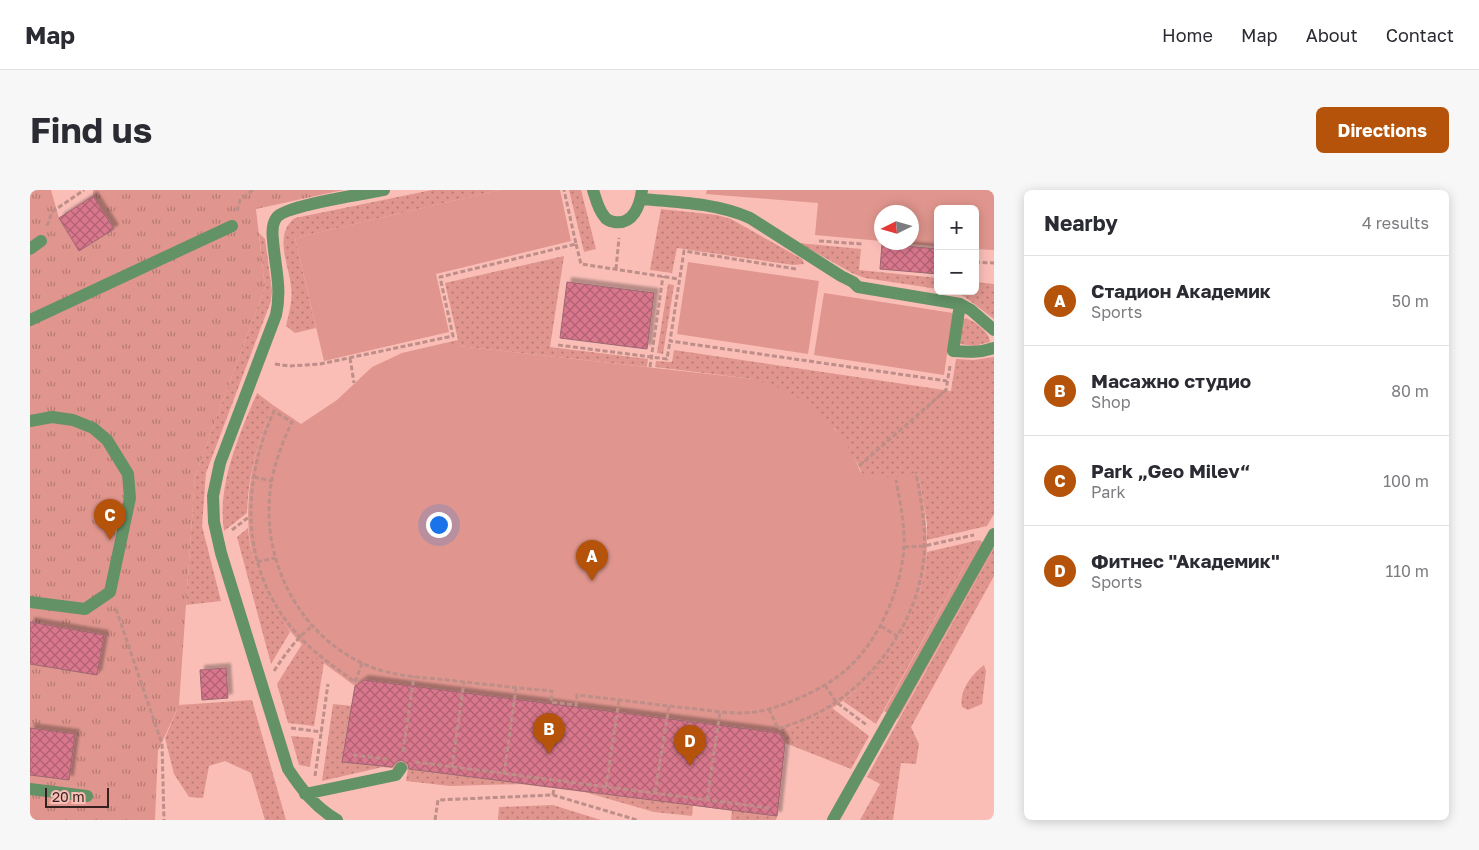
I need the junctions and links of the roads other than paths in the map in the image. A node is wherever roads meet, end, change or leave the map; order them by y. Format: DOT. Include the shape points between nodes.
graph roads {
  1 [pos="384,190"];
  2 [pos="593,190"];
  3 [pos="641,194"];
  4 [pos="232,226"];
  5 [pos="41,241"];
  6 [pos="30,250"];
  7 [pos="960,304"];
  8 [pos="30,320"];
  9 [pos="994,330"];
  10 [pos="994,348"];
  11 [pos="30,421"];
  12 [pos="994,534"];
  13 [pos="30,602"];
  14 [pos="401,763"];
  15 [pos="30,790"];
  16 [pos="305,794"];
  17 [pos="87,796"];
  18 [pos="336,820"];
  19 [pos="833,820"];
  1 -- 16 [label="lane" via="304,206 285,211 277,217 273,240 280,300 220,463 213,496 214,522 229,580 288,768"];
  2 -- 3 [label="lane" via="604,218 621,223 636,211"];
  3 -- 7 [label="lane" via="734,211 858,287"];
  4 -- 8 [label="lane"];
  5 -- 6 [label="lane"];
  7 -- 9 [label="lane"];
  7 -- 10 [label="lane" via="953,351 976,352"];
  11 -- 13 [label="lane" via="52,417 73,420 93,428 118,455 128,474 130,498 110,592 85,609"];
  12 -- 19 [label="lane"];
  14 -- 16 [label="lane" via="396,775"];
  15 -- 17 [label="lane"];
  16 -- 18 [label="lane"];
}
